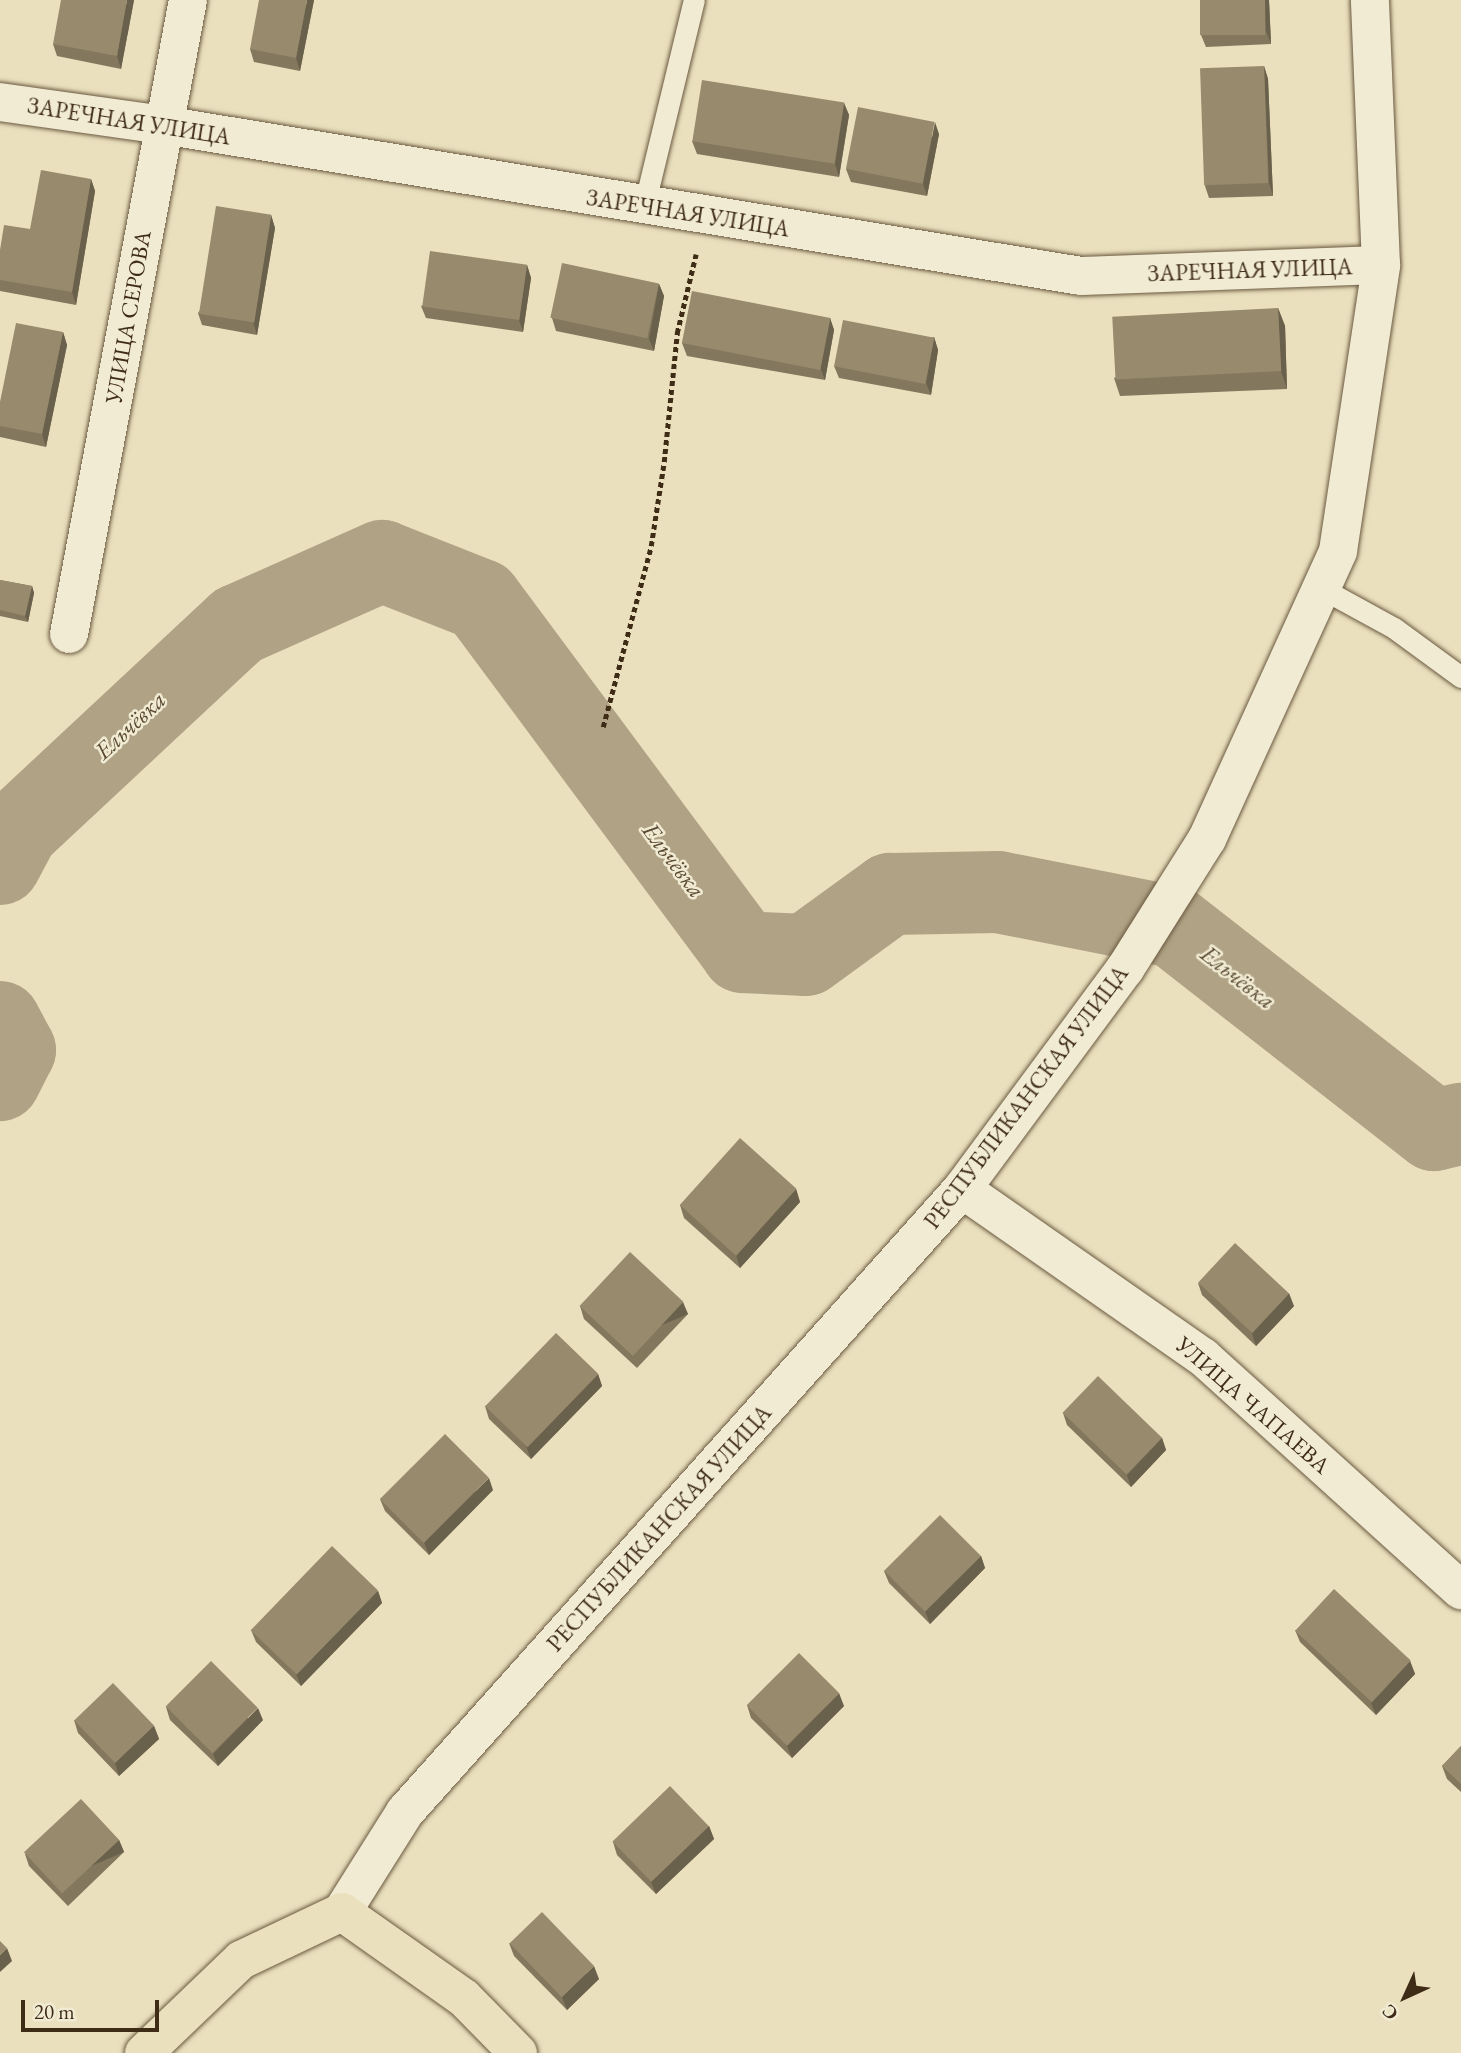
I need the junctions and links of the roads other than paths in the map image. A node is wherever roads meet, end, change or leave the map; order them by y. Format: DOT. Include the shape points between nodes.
graph roads {
  1 [pos="188,0"];
  2 [pos="694,0"];
  3 [pos="1370,0"];
  4 [pos="0,102"];
  5 [pos="163,125"];
  6 [pos="644,206"];
  7 [pos="1381,265"];
  8 [pos="1321,588"];
  9 [pos="69,634"];
  10 [pos="1461,677"];
  11 [pos="962,1189"];
  12 [pos="1461,1590"];
  13 [pos="342,1912"];
  14 [pos="144,2053"];
  15 [pos="518,2053"];
  1 -- 5 [label="street, УЛИЦА СЕРОВА"];
  2 -- 6 [label="lane"];
  3 -- 7 [label="street, РЕСПУБЛИКАНСКАЯ УЛИЦА"];
  4 -- 5 [label="street, ЗАРЕЧНАЯ УЛИЦА"];
  5 -- 6 [label="street, ЗАРЕЧНАЯ УЛИЦА"];
  5 -- 9 [label="street, УЛИЦА СЕРОВА"];
  6 -- 7 [label="street, ЗАРЕЧНАЯ УЛИЦА" via="1080,276"];
  7 -- 8 [label="street, РЕСПУБЛИКАНСКАЯ УЛИЦА" via="1338,551"];
  8 -- 10 [label="lane" via="1394,628"];
  8 -- 11 [label="street, РЕСПУБЛИКАНСКАЯ УЛИЦА" via="1207,839 1125,969"];
  11 -- 12 [label="street, УЛИЦА ЧАПАЕВА" via="1203,1357"];
  11 -- 13 [label="street, РЕСПУБЛИКАНСКАЯ УЛИЦА" via="405,1811"];
  13 -- 14 [label="main road" via="241,1960"];
  13 -- 15 [label="main road" via="464,1998"];
}
